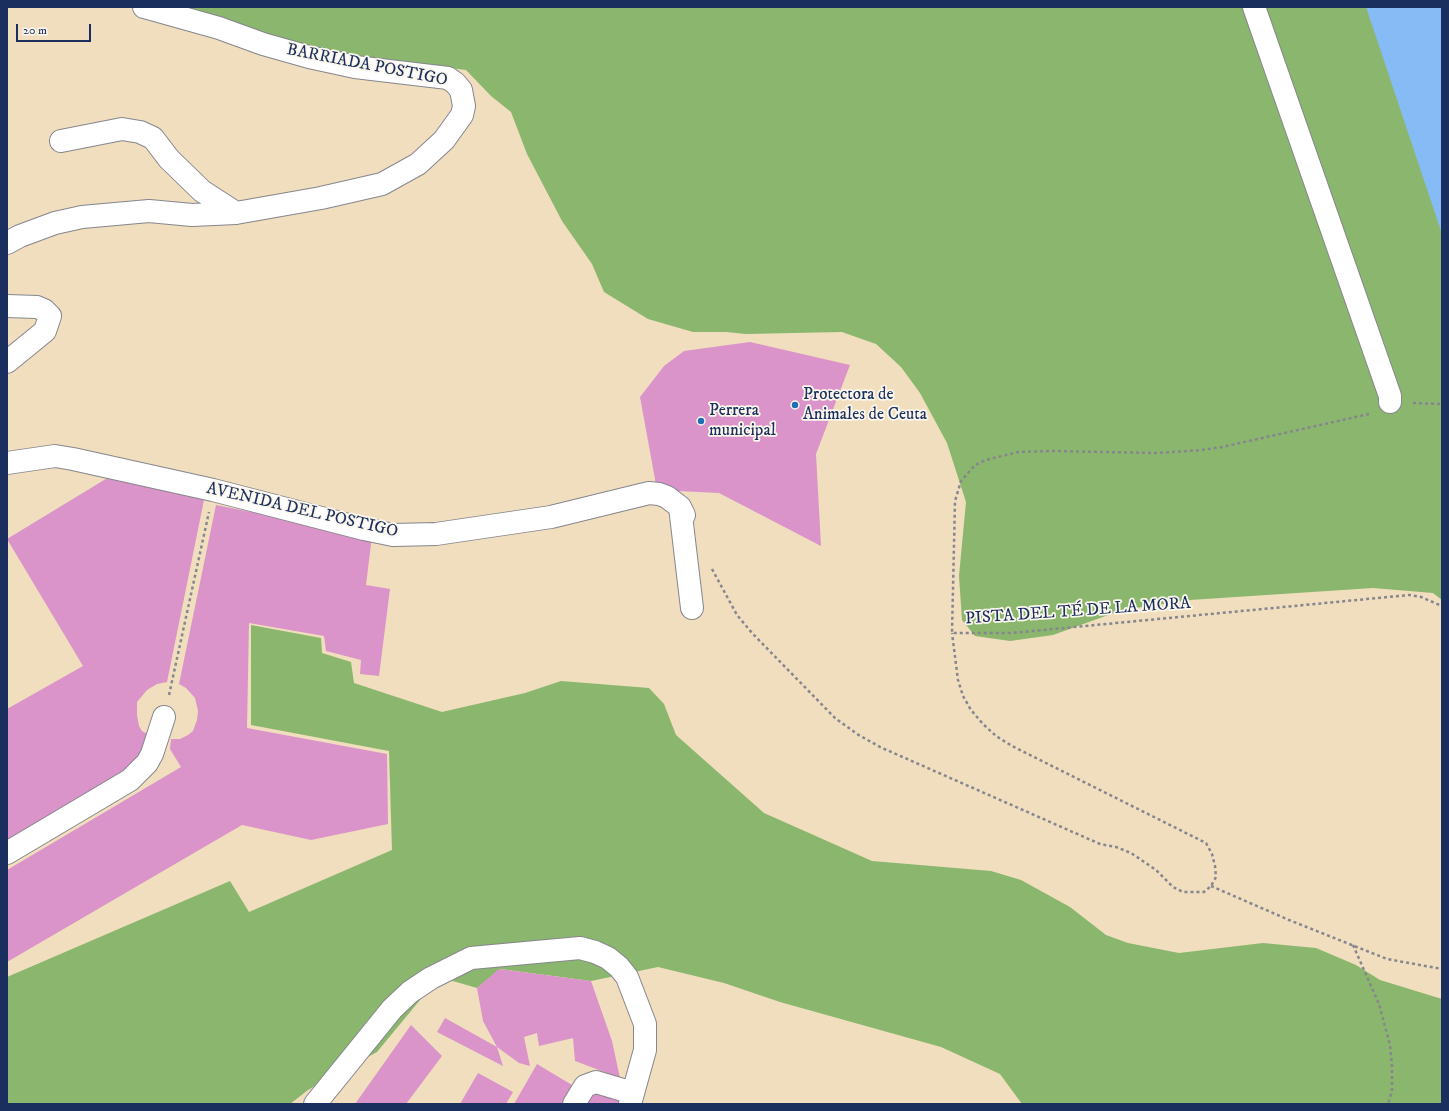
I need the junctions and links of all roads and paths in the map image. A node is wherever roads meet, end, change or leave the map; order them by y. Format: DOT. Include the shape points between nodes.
graph roads {
  1 [pos="144,7"];
  2 [pos="1254,7"];
  3 [pos="61,140"];
  4 [pos="236,214"];
  5 [pos="7,242"];
  6 [pos="7,306"];
  7 [pos="7,362"];
  8 [pos="1390,402"];
  9 [pos="1442,404"];
  10 [pos="7,463"];
  11 [pos="213,490"];
  12 [pos="712,568"];
  13 [pos="1442,606"];
  14 [pos="692,608"];
  15 [pos="952,633"];
  16 [pos="164,717"];
  17 [pos="7,853"];
  18 [pos="1211,886"];
  19 [pos="1353,945"];
  20 [pos="1442,969"];
  21 [pos="632,1098"];
  22 [pos="315,1104"];
  23 [pos="574,1104"];
  24 [pos="1388,1104"];
  1 -- 4 [label="street, BARRIADA POSTIGO" via="309,57 355,67 448,78 461,90 464,106 462,115 444,140 418,164 382,184"];
  2 -- 8 [label="street"];
  3 -- 4 [label="street" via="122,129 140,132 152,138 169,159 202,191"];
  4 -- 5 [label="street, BARRIADA POSTIGO" via="192,215 149,211 82,217 54,224"];
  6 -- 7 [label="street" via="37,307 50,316 45,331"];
  8 -- 9 [label="path"];
  8 -- 15 [label="path, PISTA DEL TÉ DE LA MORA" via="1373,413 1222,447 1165,452 1018,452 975,465 961,481 955,501"];
  10 -- 11 [label="street, AVENIDA DEL POSTIGO" via="55,456"];
  11 -- 14 [label="street, AVENIDA DEL POSTIGO" via="378,532 415,536 551,517 649,493 667,497 682,511"];
  11 -- 16 [label="path"];
  12 -- 18 [label="path" via="737,615 752,633 835,718 857,734 880,747 1100,844 1131,853 1156,870 1173,888 1194,894 1204,892"];
  13 -- 15 [label="path, PISTA DEL TÉ DE LA MORA" via="1422,597 1409,595 1012,633"];
  15 -- 18 [label="path" via="958,680 963,696 983,724 1012,746 1206,844 1215,866 1216,877"];
  16 -- 17 [label="street" via="152,754 130,780"];
  18 -- 19 [label="path"];
  19 -- 20 [label="path" via="1387,959"];
  19 -- 24 [label="path" via="1379,1004 1390,1045 1392,1091"];
  21 -- 22 [label="street" via="646,1039 645,1024 628,977 608,958 595,952 580,948 564,948 471,958 430,978 392,1009"];
  21 -- 23 [label="street" via="596,1082 585,1086"];
}
